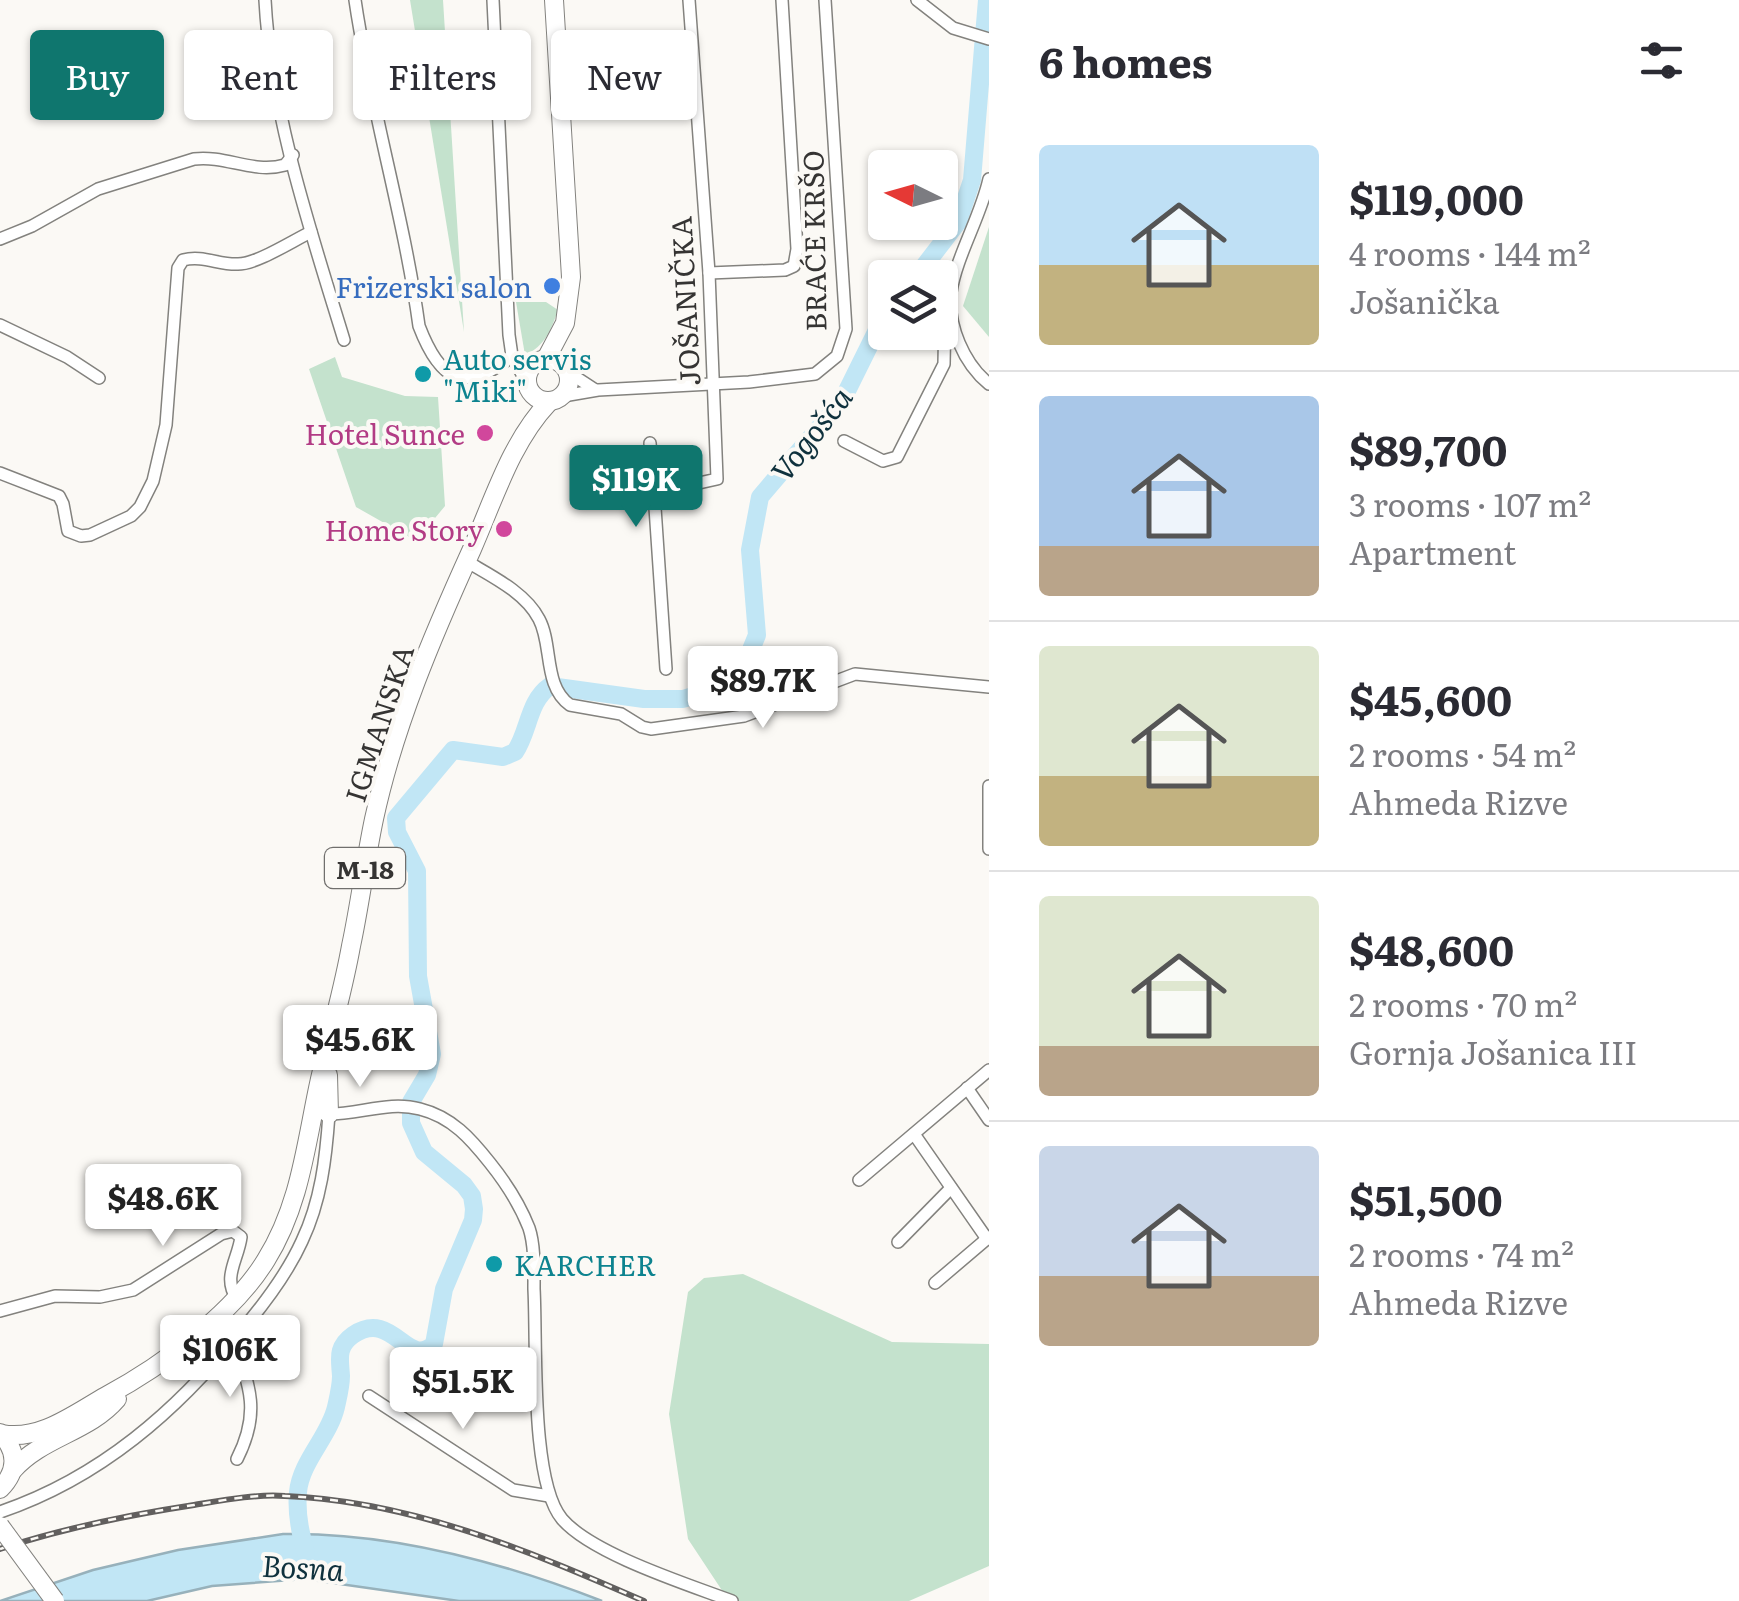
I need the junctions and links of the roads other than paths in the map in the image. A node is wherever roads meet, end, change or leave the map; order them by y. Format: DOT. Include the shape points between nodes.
graph roads {
  1 [pos="265,0"];
  2 [pos="355,0"];
  3 [pos="493,0"];
  4 [pos="554,0"];
  5 [pos="689,0"];
  6 [pos="782,0"];
  7 [pos="825,0"];
  8 [pos="917,0"];
  9 [pos="989,39"];
  10 [pos="292,155"];
  11 [pos="989,179"];
  12 [pos="311,232"];
  13 [pos="0,239"];
  14 [pos="709,273"];
  15 [pos="958,273"];
  16 [pos="565,322"];
  17 [pos="0,325"];
  18 [pos="958,335"];
  19 [pos="344,340"];
  20 [pos="944,350"];
  21 [pos="512,356"];
  22 [pos="541,361"];
  23 [pos="567,370"];
  24 [pos="99,378"];
  25 [pos="714,384"];
  26 [pos="989,384"];
  27 [pos="528,387"];
  28 [pos="598,390"];
  29 [pos="556,399"];
  30 [pos="526,428"];
  31 [pos="844,441"];
  32 [pos="650,443"];
  33 [pos="0,473"];
  34 [pos="654,493"];
  35 [pos="466,561"];
  36 [pos="666,669"];
  37 [pos="989,687"];
  38 [pos="989,786"];
  39 [pos="989,849"];
  40 [pos="989,1070"];
  41 [pos="967,1088"];
  42 [pos="321,1113"];
  43 [pos="989,1120"];
  44 [pos="914,1134"];
  45 [pos="859,1180"];
  46 [pos="951,1188"];
  47 [pos="988,1238"];
  48 [pos="898,1242"];
  49 [pos="936,1283"];
  50 [pos="237,1298"];
  51 [pos="0,1311"];
  52 [pos="233,1342"];
  53 [pos="130,1383"];
  54 [pos="369,1396"];
  55 [pos="1,1434"];
  56 [pos="237,1459"];
  57 [pos="4,1489"];
  58 [pos="549,1496"];
  59 [pos="0,1512"];
  60 [pos="0,1526"];
  61 [pos="55,1601"];
  62 [pos="732,1601"];
  1 -- 10 [label="street"];
  2 -- 21 [label="street" via="425,341 444,370 459,379 486,375"];
  3 -- 21 [label="street"];
  4 -- 16 [label="main road, M-18" via="570,258"];
  5 -- 14 [label="street, JOŠANIČKA"];
  6 -- 14 [label="street" via="794,266"];
  7 -- 25 [label="street, BRAĆE KRŠO" via="846,329 837,356 815,374"];
  8 -- 9 [label="street" via="953,28"];
  10 -- 12 [label="street"];
  10 -- 13 [label="street" via="285,165 258,170 194,159 98,189"];
  11 -- 15 [label="street"];
  12 -- 19 [label="street"];
  12 -- 33 [label="street" via="248,263 197,257 178,268 166,425 153,481 131,516 90,535 73,534 58,496"];
  14 -- 25 [label="street, JOŠANIČKA"];
  16 -- 22 [label="main road, M-18"];
  16 -- 23 [label="main road, M-18"];
  17 -- 24 [label="street"];
  18 -- 26 [label="street" via="966,358"];
  20 -- 31 [label="street" via="944,364 897,457 883,461"];
  21 -- 22 [label="street"];
  21 -- 27 [label="street"];
  22 -- 23 [label="main road"];
  22 -- 27 [label="main road, M-18" via="529,371"];
  23 -- 28 [label="street"];
  23 -- 29 [label="main road, M-18" via="569,385"];
  25 -- 28 [label="street, BRAĆE KRŠO"];
  25 -- 34 [label="street, JOŠANIČKA" via="717,478"];
  27 -- 29 [label="main road" via="537,399"];
  27 -- 30 [label="main road, IGMANSKA / M-18"];
  28 -- 29 [label="street, BRAĆE KRŠO"];
  29 -- 30 [label="main road, IGMANSKA / M-18"];
  30 -- 35 [label="main road, IGMANSKA / M-18"];
  32 -- 34 [label="street"];
  34 -- 36 [label="street"];
  35 -- 37 [label="street" via="506,584 538,616 560,696 642,727 744,716 855,674"];
  35 -- 42 [label="main road, IGMANSKA / M-18" via="388,766 327,1049"];
  38 -- 39 [label="street"];
  40 -- 41 [label="street"];
  41 -- 43 [label="street"];
  41 -- 44 [label="street"];
  42 -- 50 [label="main road, IGMANSKA" via="294,1202 269,1256"];
  42 -- 52 [label="street" via="318,1200 303,1240"];
  42 -- 58 [label="street" via="400,1105 454,1123 515,1199 530,1232"];
  44 -- 45 [label="street"];
  44 -- 46 [label="street"];
  46 -- 47 [label="street"];
  46 -- 48 [label="street"];
  47 -- 49 [label="street"];
  50 -- 51 [label="street" via="230,1275 240,1237 233,1230 132,1290 55,1296"];
  50 -- 53 [label="main road, IGMANSKA"];
  52 -- 56 [label="street" via="252,1406 249,1436"];
  52 -- 59 [label="street" via="173,1407 108,1459"];
  53 -- 55 [label="main road" via="38,1432"];
  53 -- 57 [label="main road" via="102,1413 30,1452"];
  54 -- 58 [label="street" via="513,1490"];
  55 -- 57 [label="main road" via="12,1450"];
  58 -- 62 [label="street" via="564,1521 607,1550"];
  60 -- 61 [label="main road, bridge"];
}
